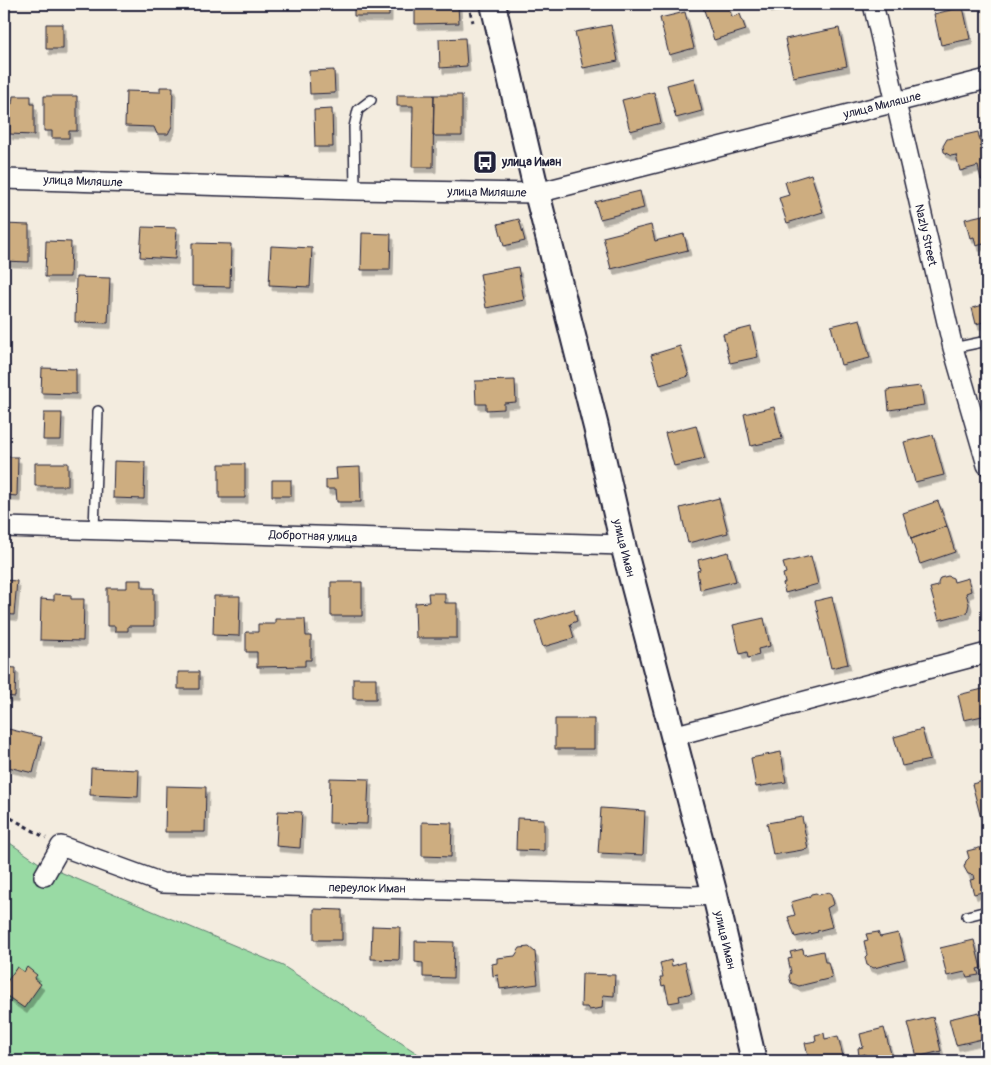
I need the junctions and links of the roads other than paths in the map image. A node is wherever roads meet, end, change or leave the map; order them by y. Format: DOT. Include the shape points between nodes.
graph roads {
  1 [pos="493,4"];
  2 [pos="873,4"];
  3 [pos="987,79"];
  4 [pos="371,100"];
  5 [pos="895,102"];
  6 [pos="4,179"];
  7 [pos="355,190"];
  8 [pos="537,193"];
  9 [pos="987,341"];
  10 [pos="952,348"];
  11 [pos="98,410"];
  12 [pos="987,465"];
  13 [pos="4,528"];
  14 [pos="94,530"];
  15 [pos="623,545"];
  16 [pos="987,653"];
  17 [pos="673,736"];
  18 [pos="44,876"];
  19 [pos="715,895"];
  20 [pos="987,911"];
  21 [pos="967,916"];
  22 [pos="754,1061"];
  1 -- 8 [label="street, улица Иман"];
  2 -- 5 [label="street, Nazly Street"];
  3 -- 5 [label="street, улица Миляшле"];
  4 -- 7 [label="lane" via="358,110 354,127"];
  5 -- 8 [label="street, улица Миляшле"];
  5 -- 10 [label="street, Nazly Street"];
  6 -- 7 [label="street, улица Миляшле"];
  7 -- 8 [label="street, улица Миляшле"];
  8 -- 15 [label="street, улица Иман"];
  9 -- 10 [label="lane"];
  10 -- 12 [label="street, Nazly Street"];
  11 -- 14 [label="lane"];
  13 -- 14 [label="street, Добротная улица"];
  14 -- 15 [label="street, Добротная улица"];
  15 -- 17 [label="street, улица Иман"];
  16 -- 17 [label="street"];
  17 -- 19 [label="street, улица Иман"];
  18 -- 19 [label="street, переулок Иман" via="62,846 162,883"];
  19 -- 22 [label="street, улица Иман"];
  20 -- 21 [label="lane"];
}
